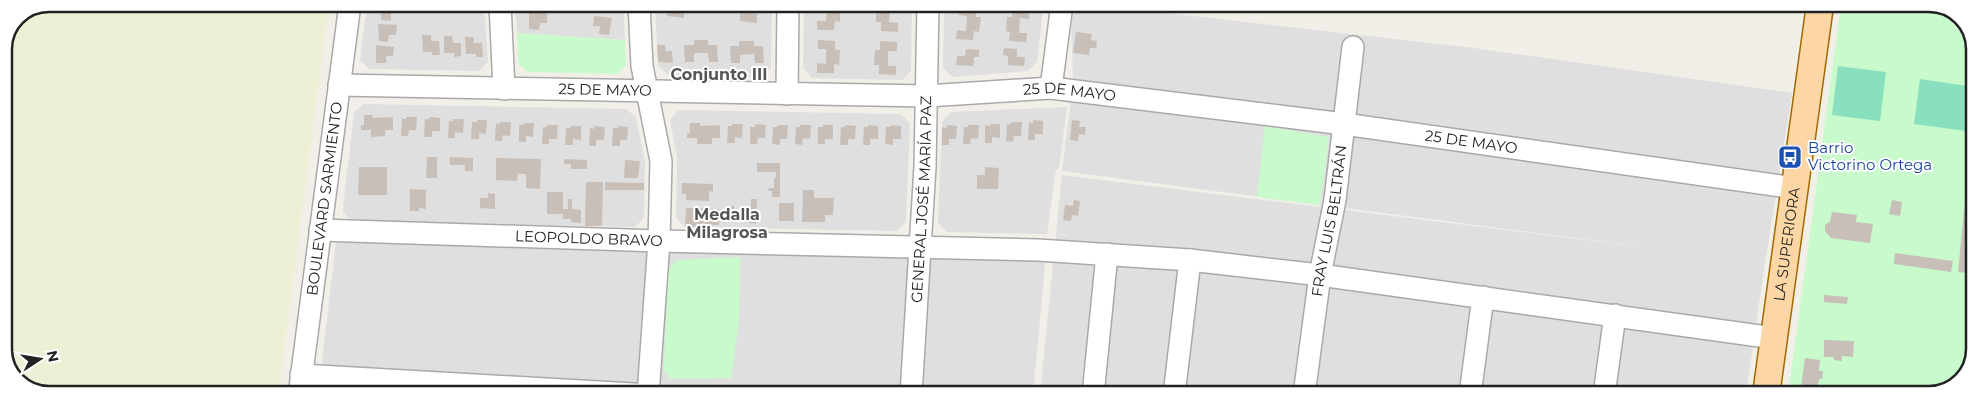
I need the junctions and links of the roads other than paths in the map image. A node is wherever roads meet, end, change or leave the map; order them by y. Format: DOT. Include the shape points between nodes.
graph roads {
  1 [pos="349,12"];
  2 [pos="500,12"];
  3 [pos="639,12"];
  4 [pos="788,12"];
  5 [pos="928,12"];
  6 [pos="1061,12"];
  7 [pos="1819,12"];
  8 [pos="1353,47"];
  9 [pos="339,86"];
  10 [pos="1051,88"];
  11 [pos="504,89"];
  12 [pos="647,92"];
  13 [pos="787,94"];
  14 [pos="926,96"];
  15 [pos="1344,124"];
  16 [pos="1795,188"];
  17 [pos="320,230"];
  18 [pos="659,241"];
  19 [pos="921,247"];
  20 [pos="1107,254"];
  21 [pos="1190,260"];
  22 [pos="1320,275"];
  23 [pos="1483,297"];
  24 [pos="1614,315"];
  25 [pos="1774,338"];
  26 [pos="300,385"];
  27 [pos="335,386"];
  28 [pos="650,386"];
  29 [pos="912,386"];
  30 [pos="1094,386"];
  31 [pos="1175,386"];
  32 [pos="1305,386"];
  33 [pos="1471,386"];
  34 [pos="1605,386"];
  35 [pos="1767,386"];
  1 -- 9 [label="street, BOULEVARD SARMIENTO"];
  2 -- 11 [label="street"];
  3 -- 12 [label="street" via="642,66"];
  4 -- 13 [label="street"];
  5 -- 14 [label="street, GENERAL JOSÉ MARÍA PAZ"];
  6 -- 10 [label="street"];
  7 -- 16 [label="main road, LA SUPERIORA"];
  8 -- 15 [label="street, FRAY LUIS BELTRÁN"];
  9 -- 11 [label="street, 25 DE MAYO"];
  9 -- 17 [label="street, BOULEVARD SARMIENTO"];
  10 -- 14 [label="street, 25 DE MAYO"];
  10 -- 15 [label="street, 25 DE MAYO"];
  11 -- 12 [label="street, 25 DE MAYO"];
  12 -- 13 [label="street, 25 DE MAYO"];
  12 -- 18 [label="street" via="661,161"];
  13 -- 14 [label="street, 25 DE MAYO"];
  14 -- 19 [label="street, GENERAL JOSÉ MARÍA PAZ"];
  15 -- 16 [label="street, 25 DE MAYO"];
  15 -- 22 [label="street, FRAY LUIS BELTRÁN" via="1335,200"];
  16 -- 25 [label="main road, LA SUPERIORA"];
  17 -- 18 [label="street, LEOPOLDO BRAVO"];
  17 -- 26 [label="street, BOULEVARD SARMIENTO"];
  18 -- 19 [label="street, LEOPOLDO BRAVO"];
  18 -- 28 [label="street"];
  19 -- 20 [label="street, LEOPOLDO BRAVO"];
  19 -- 29 [label="street, GENERAL JOSÉ MARÍA PAZ"];
  20 -- 21 [label="street, LEOPOLDO BRAVO"];
  20 -- 30 [label="street"];
  21 -- 22 [label="street, LEOPOLDO BRAVO"];
  21 -- 31 [label="street"];
  22 -- 23 [label="street, LEOPOLDO BRAVO"];
  22 -- 32 [label="street, FRAY LUIS BELTRÁN"];
  23 -- 24 [label="street, LEOPOLDO BRAVO"];
  23 -- 33 [label="street"];
  24 -- 25 [label="street, LEOPOLDO BRAVO"];
  24 -- 34 [label="street"];
  25 -- 35 [label="main road, LA SUPERIORA"];
  26 -- 27 [label="street"];
}
